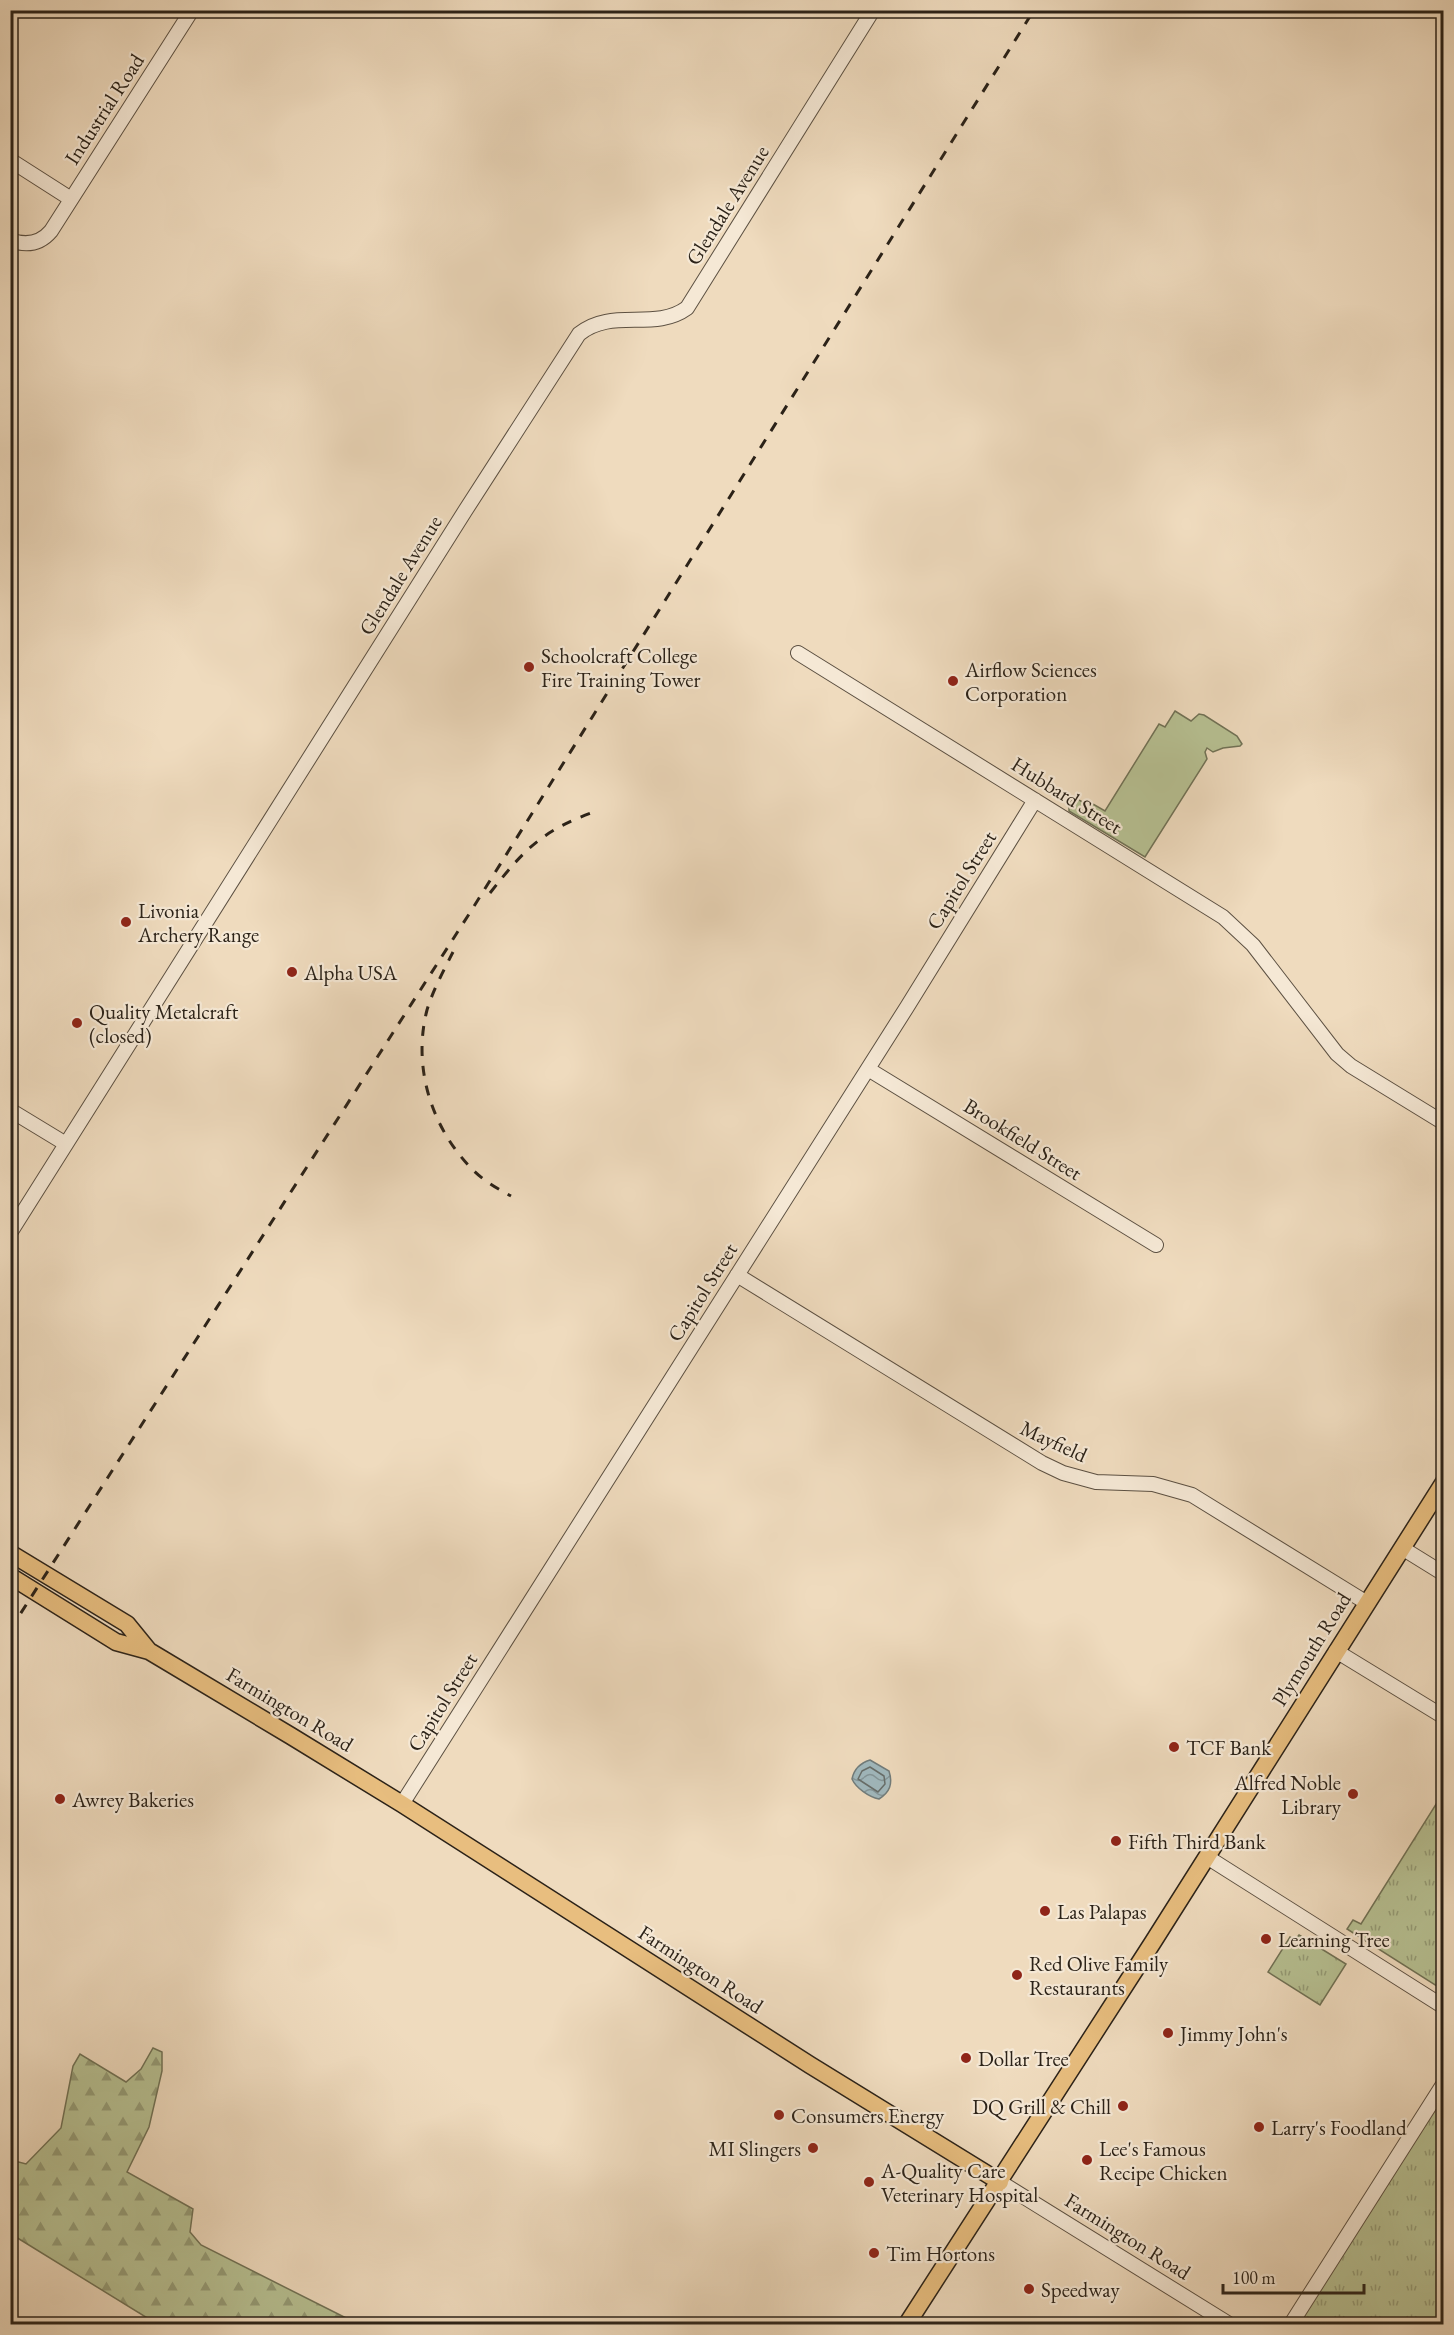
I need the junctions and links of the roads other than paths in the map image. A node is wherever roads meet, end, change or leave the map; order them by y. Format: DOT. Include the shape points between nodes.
graph roads {
  1 [pos="192,10"];
  2 [pos="873,10"];
  3 [pos="10,160"];
  4 [pos="71,199"];
  5 [pos="10,240"];
  6 [pos="798,653"];
  7 [pos="1035,800"];
  8 [pos="868,1069"];
  9 [pos="10,1110"];
  10 [pos="1443,1123"];
  11 [pos="66,1144"];
  12 [pos="10,1233"];
  13 [pos="1156,1245"];
  14 [pos="737,1275"];
  15 [pos="1443,1482"];
  16 [pos="1402,1548"];
  17 [pos="10,1553"];
  18 [pos="1443,1574"];
  19 [pos="10,1576"];
  20 [pos="1367,1603"];
  21 [pos="149,1651"];
  22 [pos="1336,1651"];
  23 [pos="1443,1717"];
  24 [pos="402,1804"];
  25 [pos="1207,1857"];
  26 [pos="1443,2007"];
  27 [pos="1443,2084"];
  28 [pos="1000,2182"];
  29 [pos="907,2325"];
  30 [pos="1229,2325"];
  31 [pos="1291,2325"];
  1 -- 4 [label="street, Industrial Road"];
  2 -- 11 [label="street, Glendale Avenue" via="687,308 668,317 610,320 579,334"];
  3 -- 4 [label="street"];
  4 -- 5 [label="street, Industrial Road" via="51,231 40,240 29,244"];
  6 -- 7 [label="street, Hubbard Street"];
  7 -- 8 [label="street, Capitol Street"];
  7 -- 10 [label="street, Hubbard Street" via="1223,916 1252,944 1329,1045 1351,1066"];
  8 -- 13 [label="street, Brookfield Street"];
  8 -- 14 [label="street, Capitol Street"];
  9 -- 11 [label="street"];
  11 -- 12 [label="street, Glendale Avenue"];
  14 -- 20 [label="street, Mayfield" via="1042,1464 1096,1482 1153,1484 1191,1495"];
  14 -- 24 [label="street, Capitol Street"];
  15 -- 16 [label="main road, Plymouth Road"];
  16 -- 18 [label="street"];
  16 -- 20 [label="main road, Plymouth Road"];
  17 -- 21 [label="main road, Farmington Road" via="127,1624"];
  19 -- 21 [label="main road, Farmington Road" via="116,1642"];
  20 -- 22 [label="main road, Plymouth Road"];
  21 -- 24 [label="main road, Farmington Road"];
  22 -- 23 [label="street"];
  22 -- 25 [label="main road, Plymouth Road"];
  24 -- 28 [label="main road, Farmington Road"];
  25 -- 26 [label="street"];
  25 -- 28 [label="main road, Plymouth Road"];
  27 -- 31 [label="street"];
  28 -- 29 [label="main road, Plymouth Road"];
  28 -- 30 [label="street, Farmington Road"];
}
